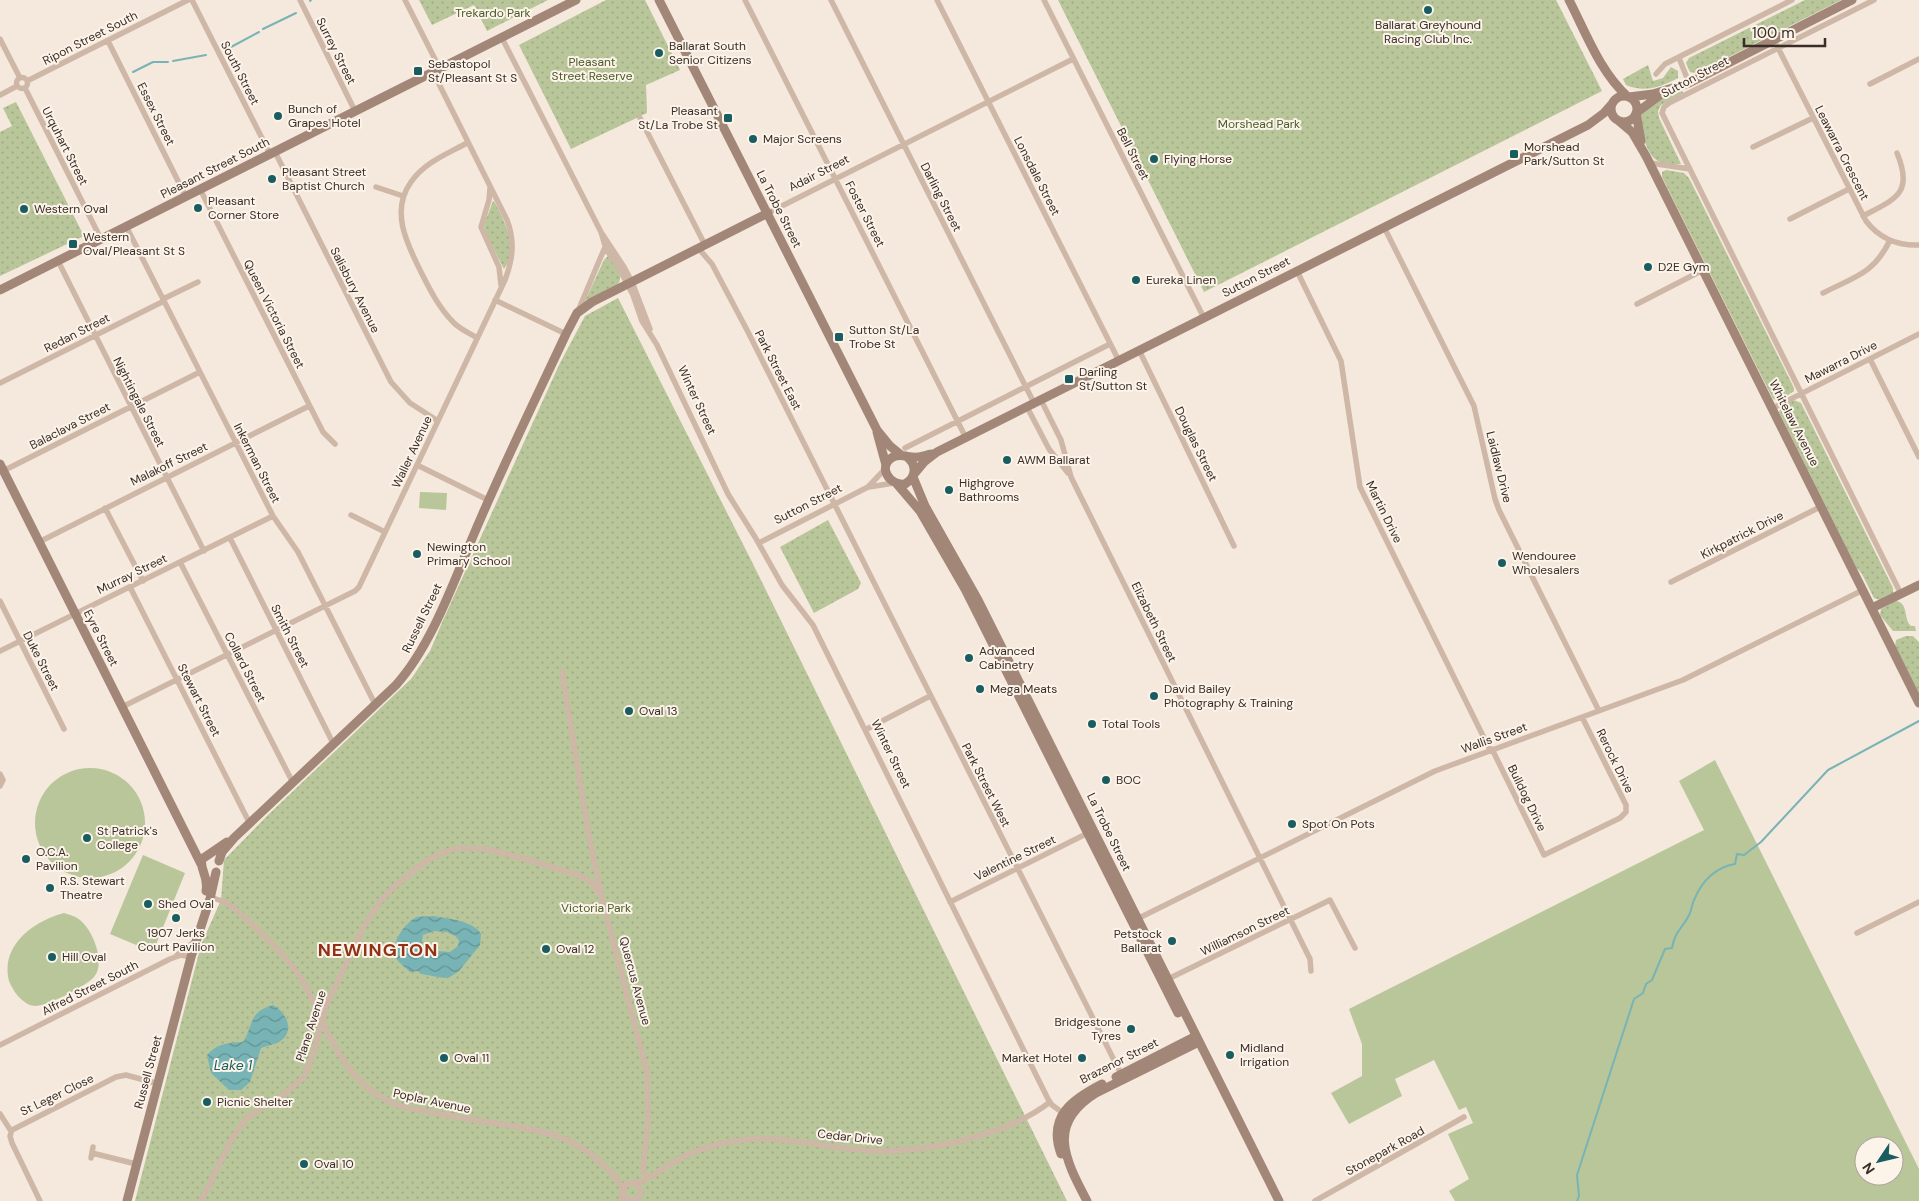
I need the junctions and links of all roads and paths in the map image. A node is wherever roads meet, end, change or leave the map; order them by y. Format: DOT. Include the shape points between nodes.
graph roads {
  1 [pos="188,0"];
  2 [pos="192,0"];
  3 [pos="300,0"];
  4 [pos="405,0"];
  5 [pos="576,0"];
  6 [pos="659,0"];
  7 [pos="746,0"];
  8 [pos="831,0"];
  9 [pos="937,0"];
  10 [pos="1044,0"];
  11 [pos="1569,0"];
  12 [pos="1792,0"];
  13 [pos="1852,0"];
  14 [pos="1874,0"];
  15 [pos="502,38"];
  16 [pos="0,39"];
  17 [pos="108,41"];
  18 [pos="1776,44"];
  19 [pos="1679,58"];
  20 [pos="1073,59"];
  21 [pos="1919,59"];
  22 [pos="436,70"];
  23 [pos="1605,71"];
  24 [pos="1656,74"];
  25 [pos="20,78"];
  26 [pos="27,81"];
  27 [pos="1689,82"];
  28 [pos="1870,84"];
  29 [pos="17,86"];
  30 [pos="25,88"];
  31 [pos="1668,90"];
  32 [pos="0,94"];
  33 [pos="1628,97"];
  34 [pos="988,103"];
  35 [pos="1612,103"];
  36 [pos="1663,109"];
  37 [pos="355,111"];
  38 [pos="1636,113"];
  39 [pos="640,118"];
  40 [pos="1813,118"];
  41 [pos="1618,121"];
  42 [pos="1588,125"];
  43 [pos="468,143"];
  44 [pos="904,145"];
  45 [pos="1753,148"];
  46 [pos="272,153"];
  47 [pos="1897,153"];
  48 [pos="1648,160"];
  49 [pos="1690,169"];
  50 [pos="836,178"];
  51 [pos="489,184"];
  52 [pos="376,187"];
  53 [pos="200,189"];
  54 [pos="1849,189"];
  55 [pos="403,196"];
  56 [pos="186,197"];
  57 [pos="768,213"];
  58 [pos="1863,216"];
  59 [pos="1790,219"];
  60 [pos="126,226"];
  61 [pos="1384,226"];
  62 [pos="601,232"];
  63 [pos="101,239"];
  64 [pos="1890,240"];
  65 [pos="1919,245"];
  66 [pos="605,247"];
  67 [pos="702,247"];
  68 [pos="58,261"];
  69 [pos="1703,270"];
  70 [pos="1296,271"];
  71 [pos="198,282"];
  72 [pos="630,283"];
  73 [pos="0,290"];
  74 [pos="499,290"];
  75 [pos="1823,293"];
  76 [pos="164,300"];
  77 [pos="495,300"];
  78 [pos="1637,304"];
  79 [pos="577,313"];
  80 [pos="1204,318"];
  81 [pos="566,334"];
  82 [pos="1919,334"];
  83 [pos="95,336"];
  84 [pos="477,338"];
  85 [pos="1110,344"];
  86 [pos="1139,350"];
  87 [pos="1870,359"];
  88 [pos="1118,361"];
  89 [pos="200,372"];
  90 [pos="0,383"];
  91 [pos="1026,387"];
  92 [pos="1801,393"];
  93 [pos="1034,403"];
  94 [pos="310,406"];
  95 [pos="131,407"];
  96 [pos="1772,408"];
  97 [pos="438,421"];
  98 [pos="957,421"];
  99 [pos="877,430"];
  100 [pos="966,438"];
  101 [pos="235,443"];
  102 [pos="335,444"];
  103 [pos="937,452"];
  104 [pos="904,453"];
  105 [pos="1919,457"];
  106 [pos="417,465"];
  107 [pos="886,466"];
  108 [pos="2,468"];
  109 [pos="913,475"];
  110 [pos="166,477"];
  111 [pos="1071,477"];
  112 [pos="896,484"];
  113 [pos="868,487"];
  114 [pos="488,500"];
  115 [pos="834,505"];
  116 [pos="1822,506"];
  117 [pos="105,508"];
  118 [pos="351,515"];
  119 [pos="273,516"];
  120 [pos="385,532"];
  121 [pos="230,538"];
  122 [pos="39,542"];
  123 [pos="759,543"];
  124 [pos="1234,546"];
  125 [pos="204,551"];
  126 [pos="180,562"];
  127 [pos="143,580"];
  128 [pos="1671,582"];
  129 [pos="1919,585"];
  130 [pos="130,587"];
  131 [pos="1863,590"];
  132 [pos="1901,594"];
  133 [pos="0,601"];
  134 [pos="325,605"];
  135 [pos="1872,608"];
  136 [pos="75,613"];
  137 [pos="276,630"];
  138 [pos="20,641"];
  139 [pos="0,651"];
  140 [pos="227,655"];
  141 [pos="562,672"];
  142 [pos="177,680"];
  143 [pos="930,696"];
  144 [pos="1919,703"];
  145 [pos="375,704"];
  146 [pos="122,708"];
  147 [pos="1599,711"];
  148 [pos="1582,717"];
  149 [pos="64,729"];
  150 [pos="865,730"];
  151 [pos="333,744"];
  152 [pos="1491,749"];
  153 [pos="0,774"];
  154 [pos="292,781"];
  155 [pos="0,786"];
  156 [pos="179,822"];
  157 [pos="250,822"];
  158 [pos="1091,832"];
  159 [pos="234,838"];
  160 [pos="208,854"];
  161 [pos="1544,855"];
  162 [pos="1260,858"];
  163 [pos="219,862"];
  164 [pos="202,867"];
  165 [pos="1016,868"];
  166 [pos="216,872"];
  167 [pos="208,897"];
  168 [pos="602,899"];
  169 [pos="950,902"];
  170 [pos="1919,902"];
  171 [pos="1134,920"];
  172 [pos="1290,920"];
  173 [pos="1857,933"];
  174 [pos="1355,948"];
  175 [pos="193,949"];
  176 [pos="173,958"];
  177 [pos="1311,971"];
  178 [pos="1165,981"];
  179 [pos="321,1019"];
  180 [pos="1195,1040"];
  181 [pos="0,1045"];
  182 [pos="1122,1077"];
  183 [pos="159,1084"];
  184 [pos="1050,1102"];
  185 [pos="0,1114"];
  186 [pos="1067,1115"];
  187 [pos="1464,1117"];
  188 [pos="11,1131"];
  189 [pos="92,1153"];
  190 [pos="136,1164"];
  191 [pos="614,1176"];
  192 [pos="647,1179"];
  193 [pos="633,1182"];
  194 [pos="640,1188"];
  195 [pos="623,1191"];
  196 [pos="639,1199"];
  197 [pos="40,1201"];
  198 [pos="126,1201"];
  199 [pos="201,1201"];
  200 [pos="621,1201"];
  201 [pos="630,1201"];
  202 [pos="1087,1201"];
  203 [pos="1272,1201"];
  204 [pos="1279,1201"];
  205 [pos="1315,1201"];
  1 -- 17 [label="street, Ripon Street South"];
  2 -- 46 [label="street, South Street"];
  3 -- 37 [label="street, Surrey Street"];
  4 -- 22 [label="street, Waller Avenue"];
  5 -- 15 [label="main road, Pleasant Street South"];
  6 -- 57 [label="main road, La Trobe Street"];
  7 -- 50 [label="street, Foster Street"];
  8 -- 44 [label="street, Darling Street"];
  9 -- 34 [label="street, Lonsdale Street"];
  10 -- 20 [label="street, Bell Street"];
  11 -- 23 [label="main road"];
  12 -- 19 [label="street, Sutton Street"];
  13 -- 18 [label="main road, Sutton Street"];
  14 -- 18 [label="street, Sutton Street"];
  15 -- 22 [label="main road, Pleasant Street South"];
  15 -- 62 [label="street, Winter Street"];
  16 -- 25 [label="street"];
  17 -- 26 [label="street, Ripon Street South"];
  17 -- 56 [label="street, Essex Street"];
  18 -- 27 [label="main road, Sutton Street"];
  18 -- 36 [label="street, Sutton Street"];
  18 -- 40 [label="street, Leawarra Crescent"];
  19 -- 24 [label="street, Sutton Street" via="1664,65"];
  19 -- 27 [label="street, Sutton Street"];
  20 -- 34 [label="street, Adair Street"];
  20 -- 80 [label="street, Bell Street"];
  21 -- 28 [label="street"];
  22 -- 37 [label="main road, Pleasant Street South"];
  22 -- 43 [label="street, Waller Avenue"];
  23 -- 33 [label="main road"];
  23 -- 35 [label="main road"];
  25 -- 26 [label="street"];
  25 -- 29 [label="street"];
  26 -- 30 [label="street"];
  27 -- 31 [label="main road, Sutton Street"];
  29 -- 30 [label="street"];
  29 -- 32 [label="street"];
  30 -- 63 [label="street, Urquhart Street"];
  31 -- 33 [label="main road, Sutton Street"];
  31 -- 38 [label="main road, Sutton Street"];
  33 -- 35 [label="main road" via="1618,97"];
  33 -- 38 [label="main road" via="1635,104"];
  34 -- 44 [label="street, Adair Street"];
  34 -- 85 [label="street, Lonsdale Street"];
  35 -- 41 [label="main road" via="1611,112"];
  35 -- 42 [label="main road, Sutton Street"];
  36 -- 49 [label="street, Whitelaw Avenue"];
  37 -- 46 [label="main road, Pleasant Street South"];
  38 -- 41 [label="main road" via="1629,121"];
  38 -- 48 [label="main road, Whitelaw Avenue"];
  39 -- 67 [label="street, Park Street East"];
  40 -- 45 [label="street"];
  40 -- 54 [label="street, Leawarra Crescent"];
  41 -- 42 [label="main road, Sutton Street"];
  41 -- 48 [label="main road, Whitelaw Avenue" via="1632,132"];
  42 -- 61 [label="main road, Sutton Street"];
  43 -- 51 [label="street, Waller Avenue"];
  43 -- 55 [label="street" via="420,171"];
  44 -- 50 [label="street, Adair Street"];
  44 -- 91 [label="street, Darling Street"];
  46 -- 53 [label="main road, Pleasant Street South"];
  46 -- 97 [label="street, Salisbury Avenue" via="391,382 410,402"];
  47 -- 58 [label="street" via="1903,171 1900,192"];
  48 -- 49 [label="street"];
  48 -- 69 [label="main road, Whitelaw Avenue"];
  49 -- 92 [label="street, Whitelaw Avenue"];
  50 -- 57 [label="street, Adair Street"];
  50 -- 98 [label="street, Foster Street"];
  51 -- 74 [label="street, Waller Avenue" via="481,227 500,270"];
  51 -- 74 [label="street, Waller Avenue" via="507,220 513,241 512,262"];
  52 -- 55 [label="street"];
  53 -- 56 [label="main road, Pleasant Street South"];
  53 -- 94 [label="street, Queen Victoria Street"];
  54 -- 58 [label="street, Leawarra Crescent"];
  54 -- 59 [label="street"];
  55 -- 84 [label="street" via="401,217 406,242 431,293 456,325"];
  56 -- 60 [label="main road, Pleasant Street South"];
  57 -- 67 [label="main road, Adair Street"];
  57 -- 99 [label="main road, La Trobe Street"];
  58 -- 64 [label="street, Leawarra Crescent" via="1873,229"];
  60 -- 63 [label="main road, Pleasant Street South"];
  60 -- 76 [label="street, Inkerman Street"];
  61 -- 70 [label="main road, Sutton Street"];
  61 -- 147 [label="street, Laidlaw Drive" via="1474,406 1499,510"];
  62 -- 66 [label="street, Winter Street"];
  62 -- 72 [label="street, Winter Street" via="623,265"];
  63 -- 68 [label="main road, Pleasant Street South"];
  64 -- 65 [label="street, Leawarra Crescent"];
  64 -- 75 [label="street" via="1872,268"];
  66 -- 72 [label="street, Winter Street"];
  66 -- 79 [label="street, Russell Street"];
  67 -- 72 [label="main road, Adair Street"];
  67 -- 115 [label="street, Park Street East"];
  68 -- 73 [label="main road, Pleasant Street South"];
  68 -- 83 [label="street, Nightingale Street"];
  69 -- 78 [label="street"];
  69 -- 96 [label="main road, Whitelaw Avenue"];
  70 -- 80 [label="main road, Sutton Street"];
  70 -- 152 [label="street, Martin Drive" via="1342,361 1360,487"];
  71 -- 76 [label="street, Redan Street"];
  72 -- 79 [label="main road, Adair Street"];
  72 -- 123 [label="street, Winter Street" via="642,321 723,485"];
  74 -- 77 [label="street, Waller Avenue"];
  76 -- 83 [label="street, Redan Street"];
  76 -- 89 [label="street, Inkerman Street"];
  77 -- 81 [label="street"];
  77 -- 84 [label="street, Waller Avenue"];
  79 -- 81 [label="main road, Russell Street"];
  80 -- 86 [label="main road, Sutton Street"];
  81 -- 114 [label="main road, Russell Street"];
  82 -- 87 [label="street, Mawarra Drive"];
  83 -- 90 [label="street, Redan Street"];
  83 -- 95 [label="street, Nightingale Street"];
  84 -- 97 [label="street, Waller Avenue"];
  85 -- 88 [label="street, Lonsdale Street"];
  85 -- 91 [label="street"];
  86 -- 88 [label="main road, Sutton Street"];
  86 -- 124 [label="street, Douglas Street"];
  87 -- 92 [label="street, Mawarra Drive"];
  87 -- 105 [label="street"];
  88 -- 93 [label="main road, Sutton Street"];
  89 -- 95 [label="street, Balaclava Street"];
  89 -- 101 [label="street, Inkerman Street"];
  91 -- 93 [label="street, Darling Street"];
  91 -- 98 [label="street"];
  92 -- 96 [label="street, Mawarra Drive"];
  92 -- 132 [label="street, Whitelaw Avenue"];
  93 -- 100 [label="main road, Sutton Street"];
  93 -- 111 [label="street, Elizabeth Street" via="1049,449"];
  93 -- 111 [label="street, Elizabeth Street" via="1061,440"];
  94 -- 101 [label="street, Malakoff Street"];
  94 -- 102 [label="street, Queen Victoria Street" via="326,436"];
  95 -- 108 [label="street, Balaclava Street"];
  95 -- 110 [label="street, Nightingale Street"];
  96 -- 116 [label="main road, Whitelaw Avenue"];
  97 -- 106 [label="street, Waller Avenue"];
  98 -- 100 [label="street, Foster Street"];
  98 -- 104 [label="street"];
  99 -- 104 [label="main road, La Trobe Street" via="890,446"];
  99 -- 107 [label="main road, La Trobe Street"];
  100 -- 103 [label="main road, Sutton Street"];
  101 -- 110 [label="street, Malakoff Street"];
  101 -- 119 [label="street, Inkerman Street"];
  103 -- 104 [label="main road, Sutton Street" via="920,457"];
  103 -- 109 [label="main road, Sutton Street"];
  104 -- 107 [label="main road" via="892,458"];
  104 -- 109 [label="main road" via="913,463"];
  106 -- 114 [label="street"];
  106 -- 120 [label="street, Waller Avenue"];
  107 -- 112 [label="main road" via="887,477"];
  107 -- 113 [label="street, Sutton Street"];
  108 -- 122 [label="main road, Eyre Street"];
  109 -- 112 [label="main road" via="908,482"];
  109 -- 158 [label="main road, La Trobe Street" via="925,506 978,600"];
  110 -- 117 [label="street, Malakoff Street"];
  110 -- 125 [label="street, Nightingale Street"];
  111 -- 162 [label="street, Elizabeth Street"];
  112 -- 113 [label="street, Sutton Street"];
  112 -- 158 [label="main road, La Trobe Street" via="920,511 965,589"];
  113 -- 115 [label="street, Sutton Street"];
  114 -- 145 [label="main road, Russell Street" via="420,653 402,679"];
  115 -- 123 [label="street, Sutton Street"];
  115 -- 143 [label="street, Park Street West"];
  116 -- 128 [label="street, Kirkpatrick Drive"];
  116 -- 131 [label="main road, Whitelaw Avenue"];
  117 -- 122 [label="street, Malakoff Street"];
  117 -- 127 [label="street"];
  118 -- 120 [label="street"];
  119 -- 121 [label="street, Murray Street"];
  119 -- 134 [label="street, Inkerman Street" via="296,548"];
  120 -- 134 [label="street, Waller Avenue" via="357,589"];
  121 -- 125 [label="street, Murray Street"];
  121 -- 137 [label="street, Smith Street"];
  122 -- 136 [label="main road, Eyre Street"];
  123 -- 150 [label="street, Winter Street" via="782,585 813,625"];
  125 -- 126 [label="street, Murray Street"];
  126 -- 127 [label="street, Murray Street"];
  126 -- 140 [label="street, Collard Street"];
  127 -- 130 [label="street, Murray Street"];
  129 -- 132 [label="main road"];
  130 -- 136 [label="street, Murray Street"];
  130 -- 142 [label="street, Stewart Street"];
  131 -- 135 [label="main road, Whitelaw Avenue"];
  131 -- 147 [label="street, Wallis Street" via="1683,680"];
  132 -- 135 [label="main road"];
  133 -- 138 [label="street, Duke Street"];
  134 -- 137 [label="street, Waller Avenue"];
  134 -- 145 [label="street, Inkerman Street"];
  135 -- 144 [label="main road, Whitelaw Avenue"];
  136 -- 138 [label="street, Murray Street"];
  136 -- 146 [label="main road, Eyre Street"];
  137 -- 140 [label="street, Waller Avenue"];
  137 -- 151 [label="street, Smith Street"];
  138 -- 139 [label="street, Murray Street"];
  138 -- 149 [label="street, Duke Street"];
  140 -- 142 [label="street, Waller Avenue"];
  140 -- 154 [label="street, Collard Street"];
  141 -- 168 [label="street, Quercus Avenue"];
  142 -- 146 [label="street, Waller Avenue"];
  142 -- 157 [label="street, Stewart Street"];
  143 -- 150 [label="street"];
  143 -- 165 [label="street, Park Street West"];
  145 -- 151 [label="main road, Russell Street"];
  146 -- 156 [label="main road, Eyre Street"];
  147 -- 148 [label="street, Wallis Street"];
  148 -- 152 [label="street, Wallis Street"];
  148 -- 161 [label="street, Rerock Drive" via="1626,804 1626,812 1620,818"];
  150 -- 169 [label="street, Winter Street"];
  151 -- 154 [label="main road, Russell Street"];
  152 -- 161 [label="street, Bulldog Drive"];
  152 -- 162 [label="street, Wallis Street" via="1435,770"];
  153 -- 155 [label="street" via="3,780"];
  154 -- 157 [label="main road, Russell Street"];
  156 -- 160 [label="main road, Eyre Street" via="194,844"];
  156 -- 164 [label="main road, Eyre Street"];
  157 -- 159 [label="main road, Russell Street"];
  158 -- 165 [label="street, Valentine Street"];
  158 -- 171 [label="main road, La Trobe Street"];
  159 -- 160 [label="main road, Russell Street"];
  159 -- 163 [label="main road, Russell Street" via="221,854"];
  160 -- 163 [label="main road"];
  160 -- 164 [label="main road" via="203,858"];
  162 -- 171 [label="street, Wallis Street"];
  162 -- 172 [label="street, Elizabeth Street"];
  163 -- 166 [label="main road"];
  164 -- 166 [label="main road" via="208,873"];
  164 -- 167 [label="main road, Russell Street" via="207,879"];
  165 -- 169 [label="street, Valentine Street"];
  165 -- 182 [label="street, Park Street West"];
  166 -- 167 [label="main road, Russell Street"];
  167 -- 175 [label="main road, Russell Street"];
  167 -- 179 [label="street, Poplar Avenue" via="232,906 282,954 304,984"];
  168 -- 179 [label="street, Plane Avenue" via="592,883 581,876 529,860 486,850 457,848 442,853 411,872 381,900 364,926"];
  168 -- 192 [label="street, Quercus Avenue" via="647,1072 648,1121 643,1169"];
  169 -- 184 [label="street, Winter Street"];
  170 -- 173 [label="street"];
  171 -- 178 [label="main road, La Trobe Street"];
  172 -- 174 [label="street, Williamson Street" via="1330,900"];
  172 -- 177 [label="street, Elizabeth Street" via="1310,960"];
  172 -- 178 [label="street, Williamson Street"];
  175 -- 176 [label="street"];
  175 -- 176 [label="street, Alfred Street South"];
  175 -- 183 [label="main road, Russell Street"];
  176 -- 181 [label="street, Alfred Street South"];
  178 -- 180 [label="main road, La Trobe Street"];
  179 -- 191 [label="street, Poplar Avenue" via="349,1069 385,1101 566,1138 584,1148"];
  179 -- 199 [label="street, Plane Avenue" via="314,1052 304,1077 245,1120 231,1140"];
  180 -- 182 [label="main road, Brazenor Street"];
  180 -- 203 [label="main road, La Trobe Street"];
  180 -- 204 [label="main road, La Trobe Street"];
  182 -- 186 [label="main road, Brazenor Street" via="1082,1094 1074,1100"];
  183 -- 188 [label="street, St Leger Close" via="126,1075 116,1077"];
  183 -- 190 [label="main road, Russell Street"];
  184 -- 186 [label="street, Winter Street"];
  184 -- 192 [label="street, Cedar Drive" via="1020,1121 951,1142 878,1151 789,1139 756,1138 696,1152"];
  185 -- 188 [label="street"];
  186 -- 202 [label="main road" via="1057,1132 1059,1145"];
  187 -- 205 [label="street, Stonepark Road"];
  188 -- 197 [label="street, St Leger Close" via="12,1143"];
  189 -- 190 [label="street"];
  190 -- 198 [label="main road, Russell Street"];
  191 -- 193 [label="street, Poplar Avenue"];
  191 -- 195 [label="street, Poplar Avenue"];
  192 -- 193 [label="street, Cedar Drive"];
  192 -- 194 [label="street, Cedar Drive"];
  193 -- 194 [label="street"];
  193 -- 195 [label="street" via="627,1184"];
  194 -- 196 [label="street"];
  195 -- 200 [label="street"];
  195 -- 201 [label="street"];
  196 -- 201 [label="street"];
}
